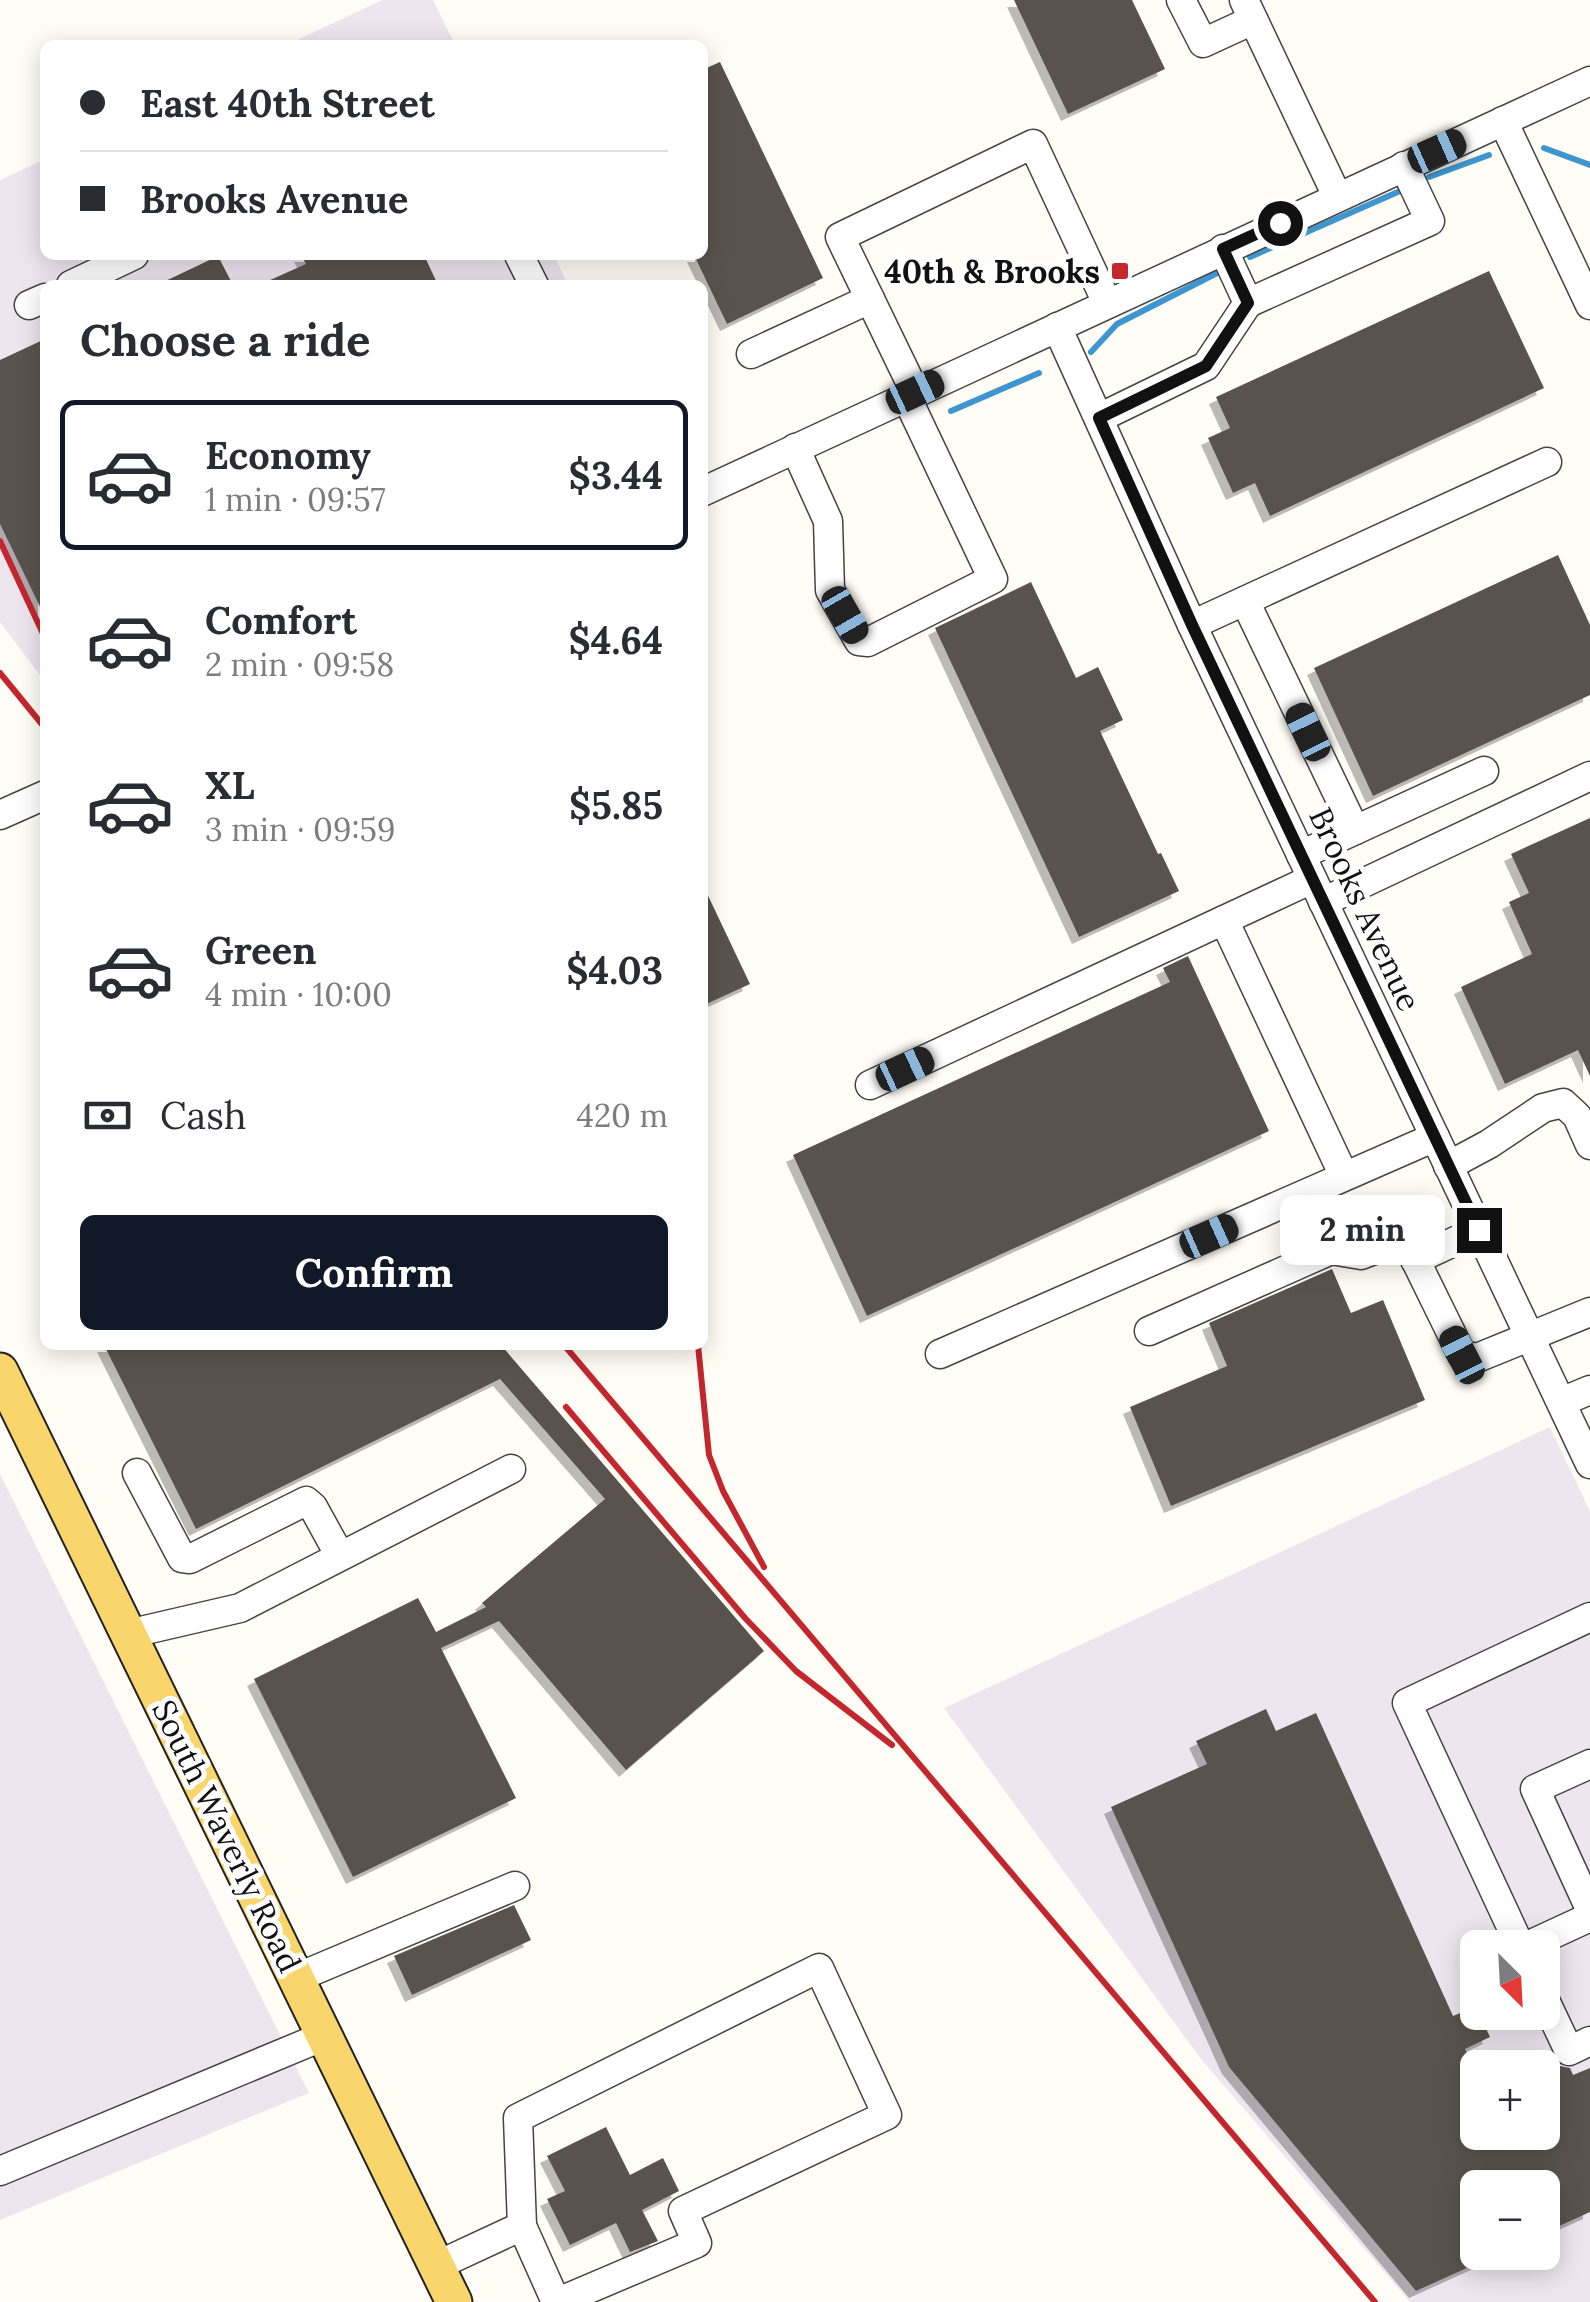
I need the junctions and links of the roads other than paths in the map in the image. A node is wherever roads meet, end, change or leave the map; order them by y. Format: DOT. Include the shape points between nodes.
graph roads {
  1 [pos="1181,0"];
  2 [pos="1248,10"];
  3 [pos="1590,80"];
  4 [pos="1502,121"];
  5 [pos="1404,166"];
  6 [pos="1337,196"];
  7 [pos="1223,249"];
  8 [pos="124,260"];
  9 [pos="82,280"];
  10 [pos="870,300"];
  11 [pos="1107,302"];
  12 [pos="1248,303"];
  13 [pos="1590,305"];
  14 [pos="1057,327"];
  15 [pos="751,354"];
  16 [pos="910,394"];
  17 [pos="1099,418"];
  18 [pos="796,448"];
  19 [pos="1547,462"];
  20 [pos="708,489"];
  21 [pos="1245,601"];
  22 [pos="1192,625"];
  23 [pos="1484,771"];
  24 [pos="1590,776"];
  25 [pos="40,796"];
  26 [pos="0,815"];
  27 [pos="1354,830"];
  28 [pos="1312,879"];
  29 [pos="1224,920"];
  30 [pos="870,1085"];
  31 [pos="1434,1136"];
  32 [pos="1590,1145"];
  33 [pos="1448,1166"];
  34 [pos="1344,1176"];
  35 [pos="1479,1230"];
  36 [pos="1415,1260"];
  37 [pos="1590,1312"];
  38 [pos="1148,1330"];
  39 [pos="1530,1338"];
  40 [pos="940,1354"];
  41 [pos="0,1371"];
  42 [pos="1590,1390"];
  43 [pos="1561,1402"];
  44 [pos="1590,1464"];
  45 [pos="511,1469"];
  46 [pos="137,1473"];
  47 [pos="340,1556"];
  48 [pos="1590,1616"];
  49 [pos="128,1634"];
  50 [pos="1590,1764"];
  51 [pos="515,1886"];
  52 [pos="1590,1909"];
  53 [pos="1590,1918"];
  54 [pos="1514,1930"];
  55 [pos="1560,1931"];
  56 [pos="296,1978"];
  57 [pos="1559,2030"];
  58 [pos="324,2036"];
  59 [pos="1590,2041"];
  60 [pos="0,2172"];
  61 [pos="522,2226"];
  62 [pos="436,2266"];
  63 [pos="454,2302"];
  64 [pos="557,2302"];
  1 -- 2 [label="street" via="1203,43"];
  2 -- 6 [label="street"];
  3 -- 4 [label="street"];
  4 -- 5 [label="street"];
  4 -- 13 [label="street"];
  5 -- 6 [label="street"];
  5 -- 12 [label="street" via="1430,221"];
  6 -- 7 [label="street"];
  7 -- 11 [label="street"];
  7 -- 12 [label="street"];
  8 -- 9 [label="street"];
  10 -- 11 [label="street" via="840,238 1033,144"];
  10 -- 15 [label="street"];
  10 -- 16 [label="street"];
  11 -- 14 [label="street"];
  12 -- 17 [label="street" via="1206,366"];
  14 -- 16 [label="street"];
  14 -- 17 [label="street, Brooks Avenue"];
  16 -- 18 [label="street"];
  16 -- 18 [label="street" via="993,579 868,642 859,641 830,590 828,522"];
  17 -- 22 [label="street, Brooks Avenue"];
  18 -- 20 [label="street"];
  19 -- 21 [label="street"];
  21 -- 22 [label="street"];
  21 -- 27 [label="street"];
  22 -- 28 [label="street, Brooks Avenue"];
  23 -- 27 [label="street"];
  24 -- 28 [label="street"];
  25 -- 26 [label="street"];
  27 -- 28 [label="street"];
  28 -- 29 [label="street"];
  28 -- 31 [label="street, Brooks Avenue"];
  29 -- 30 [label="street"];
  29 -- 34 [label="street"];
  31 -- 33 [label="street, Brooks Avenue"];
  31 -- 34 [label="street"];
  32 -- 33 [label="street" via="1577,1116 1562,1104 1542,1108"];
  33 -- 35 [label="street, Brooks Avenue"];
  34 -- 40 [label="street"];
  35 -- 36 [label="street"];
  35 -- 39 [label="street, Brooks Avenue"];
  36 -- 38 [label="street" via="1409,1247 1390,1244 1361,1255 1331,1250"];
  36 -- 39 [label="street" via="1462,1355 1477,1358"];
  37 -- 39 [label="street"];
  39 -- 43 [label="street, Brooks Avenue"];
  41 -- 49 [label="main road, South Waverly Road"];
  42 -- 43 [label="street"];
  43 -- 44 [label="street, Brooks Avenue"];
  45 -- 47 [label="street"];
  46 -- 47 [label="street" via="182,1558 306,1501"];
  47 -- 49 [label="street" via="240,1608"];
  48 -- 54 [label="street" via="1407,1704"];
  49 -- 56 [label="main road, South Waverly Road"];
  50 -- 52 [label="street" via="1535,1789"];
  51 -- 56 [label="street"];
  53 -- 55 [label="street"];
  56 -- 58 [label="main road, South Waverly Road"];
  57 -- 59 [label="street" via="1569,2051"];
  58 -- 60 [label="street"];
  58 -- 62 [label="main road, South Waverly Road"];
  61 -- 62 [label="street"];
  61 -- 64 [label="street"];
  61 -- 64 [label="street" via="518,2118 819,1968 887,2115 683,2211 697,2243"];
  62 -- 63 [label="main road, South Waverly Road"];
}
